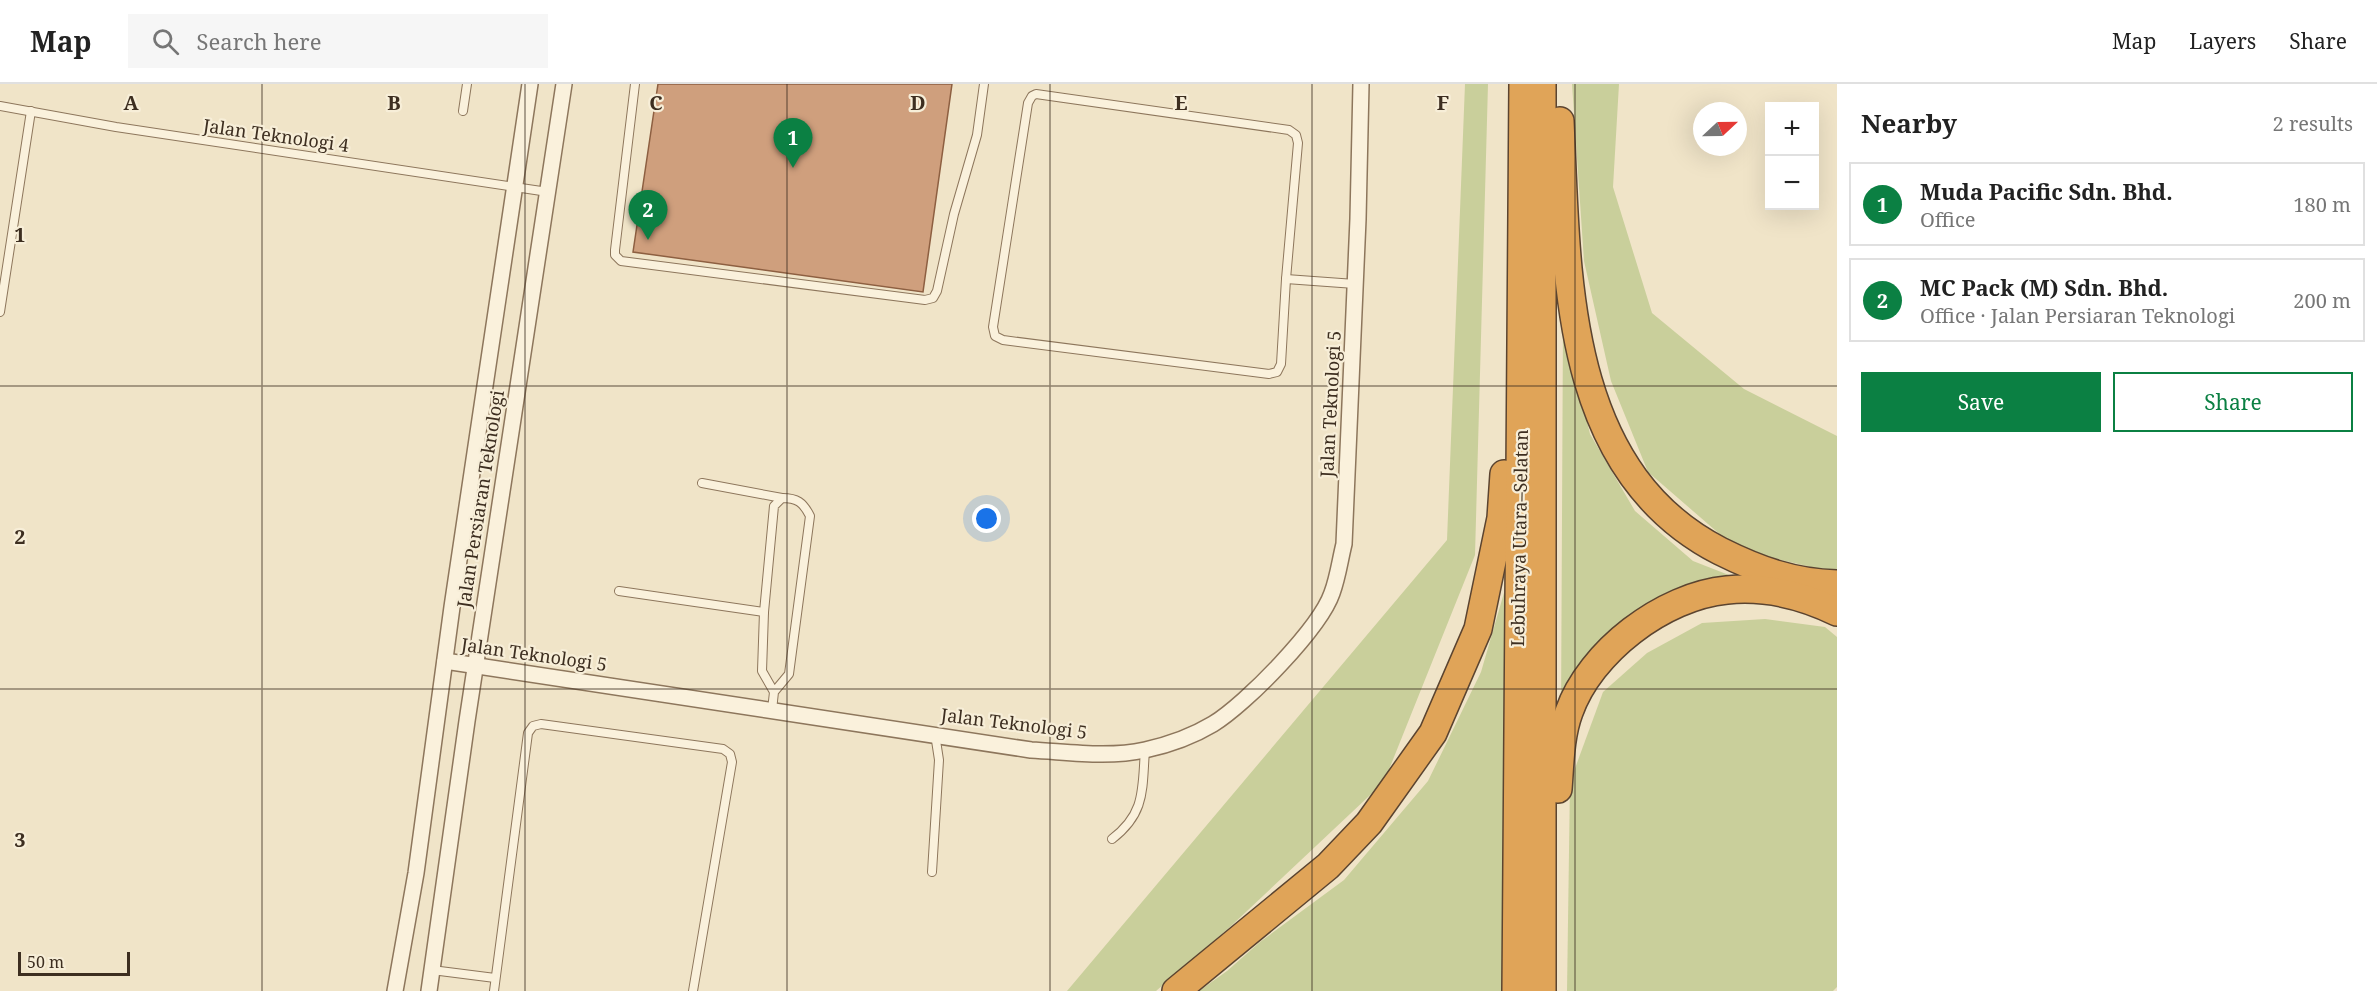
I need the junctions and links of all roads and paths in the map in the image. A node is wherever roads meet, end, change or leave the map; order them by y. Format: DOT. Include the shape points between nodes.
graph roads {
  1 [pos="467,84"];
  2 [pos="530,84"];
  3 [pos="564,84"];
  4 [pos="635,84"];
  5 [pos="984,84"];
  6 [pos="1361,84"];
  7 [pos="1523,84"];
  8 [pos="1542,84"];
  9 [pos="1558,84"];
  10 [pos="0,106"];
  11 [pos="31,111"];
  12 [pos="463,111"];
  13 [pos="515,187"];
  14 [pos="548,192"];
  15 [pos="1286,279"];
  16 [pos="1355,284"];
  17 [pos="1522,301"];
  18 [pos="0,312"];
  19 [pos="702,483"];
  20 [pos="782,498"];
  21 [pos="1837,584"];
  22 [pos="619,591"];
  23 [pos="764,612"];
  24 [pos="1837,612"];
  25 [pos="445,661"];
  26 [pos="475,666"];
  27 [pos="774,692"];
  28 [pos="772,710"];
  29 [pos="935,734"];
  30 [pos="1145,750"];
  31 [pos="1112,839"];
  32 [pos="932,872"];
  33 [pos="432,970"];
  34 [pos="495,978"];
  35 [pos="395,991"];
  36 [pos="429,991"];
  37 [pos="494,991"];
  38 [pos="693,991"];
  39 [pos="1176,991"];
  40 [pos="1516,991"];
  41 [pos="1543,991"];
  1 -- 12 [label="lane"];
  2 -- 13 [label="street, Jalan Persiaran Teknologi"];
  3 -- 14 [label="street, Jalan Persiaran Teknologi"];
  4 -- 5 [label="lane" via="615,250 621,261 925,300 933,298 937,291 977,135"];
  6 -- 16 [label="street, Jalan Teknologi 5"];
  7 -- 17 [label="highway, Lebuhraya Utara–Selatan"];
  8 -- 41 [label="highway, Lebuhraya Utara–Selatan"];
  9 -- 21 [label="highway" via="1567,277 1580,353 1601,419 1624,465 1660,508 1702,542 1749,566 1788,579"];
  10 -- 11 [label="lane, Jalan Teknologi 4"];
  11 -- 13 [label="lane, Jalan Teknologi 4"];
  11 -- 18 [label="lane"];
  13 -- 14 [label="lane, Jalan Teknologi 4"];
  13 -- 25 [label="street, Jalan Persiaran Teknologi"];
  14 -- 26 [label="street, Jalan Persiaran Teknologi"];
  15 -- 15 [label="lane" via="1281,364 1273,374 999,339 993,327 1029,99 1040,94 1293,132 1298,143"];
  15 -- 16 [label="lane"];
  16 -- 30 [label="street, Jalan Teknologi 5" via="1344,544 1332,594 1306,634 1233,710 1196,733"];
  17 -- 39 [label="highway" via="1511,375 1501,518 1490,574 1478,628 1433,733 1369,823 1328,866"];
  17 -- 40 [label="highway, Lebuhraya Utara–Selatan"];
  19 -- 20 [label="lane"];
  20 -- 23 [label="lane" via="774,506"];
  20 -- 27 [label="lane" via="804,504 810,516 789,674"];
  22 -- 23 [label="lane"];
  23 -- 27 [label="lane" via="762,671"];
  24 -- 41 [label="highway" via="1786,593 1725,590 1673,605 1611,647 1581,686 1568,713 1562,740"];
  25 -- 26 [label="street, Jalan Teknologi 5"];
  25 -- 35 [label="street, Jalan Persiaran Teknologi" via="416,873"];
  26 -- 28 [label="street, Jalan Teknologi 5"];
  26 -- 33 [label="street, Jalan Persiaran Teknologi"];
  27 -- 28 [label="lane"];
  28 -- 29 [label="street, Jalan Teknologi 5"];
  29 -- 30 [label="street, Jalan Teknologi 5" via="1031,750 1087,754"];
  29 -- 32 [label="lane" via="939,760"];
  30 -- 31 [label="lane" via="1138,811"];
  33 -- 34 [label="lane"];
  33 -- 36 [label="street, Jalan Persiaran Teknologi"];
  34 -- 37 [label="lane"];
  34 -- 38 [label="lane" via="528,733 541,724 723,749 730,754 732,762"];
}
